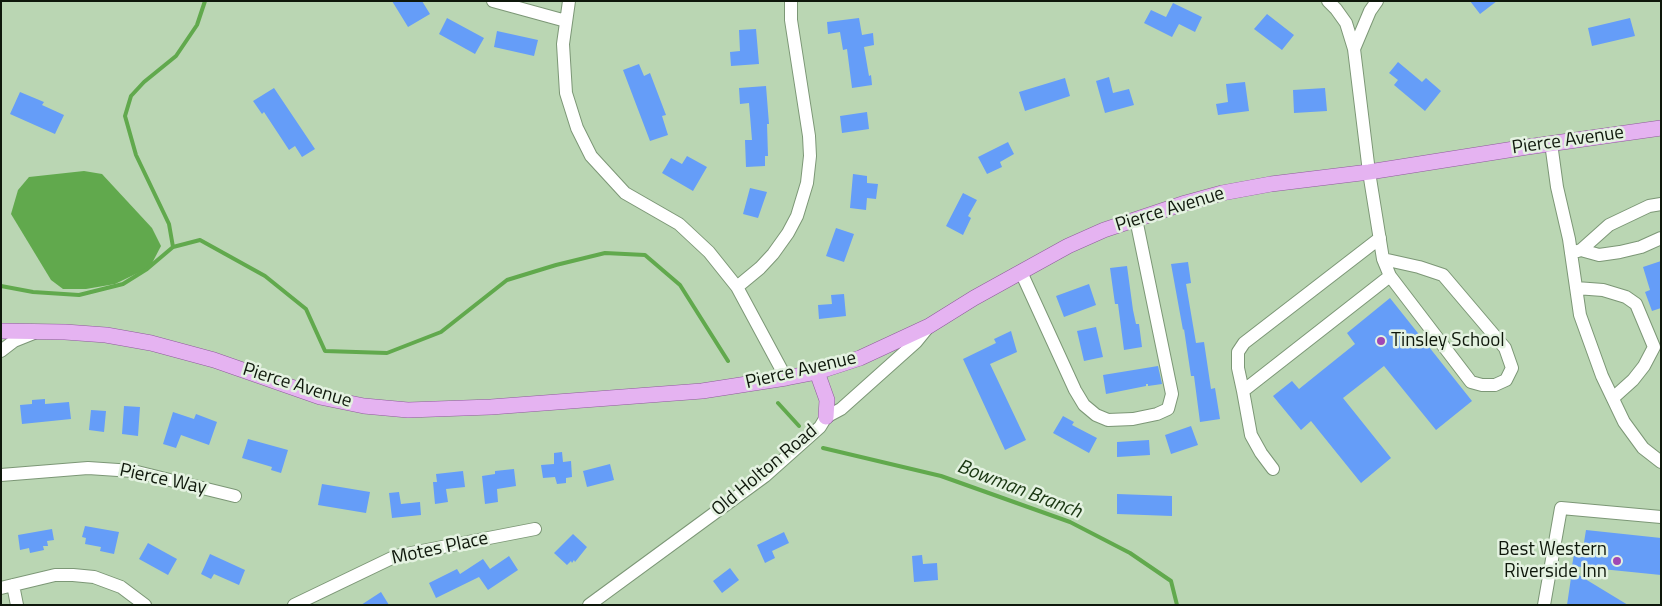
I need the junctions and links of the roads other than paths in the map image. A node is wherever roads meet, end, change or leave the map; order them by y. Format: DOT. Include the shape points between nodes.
graph roads {
  1 [pos="494,1"];
  2 [pos="569,1"];
  3 [pos="791,1"];
  4 [pos="1328,1"];
  5 [pos="1377,1"];
  6 [pos="566,21"];
  7 [pos="1354,50"];
  8 [pos="1661,128"];
  9 [pos="1552,143"];
  10 [pos="1369,172"];
  11 [pos="1661,204"];
  12 [pos="1136,219"];
  13 [pos="1380,238"];
  14 [pos="1661,238"];
  15 [pos="1576,252"];
  16 [pos="1384,259"];
  17 [pos="1021,272"];
  18 [pos="1390,276"];
  19 [pos="738,287"];
  20 [pos="1576,288"];
  21 [pos="929,326"];
  22 [pos="1,331"];
  23 [pos="43,331"];
  24 [pos="1,351"];
  25 [pos="817,372"];
  26 [pos="786,378"];
  27 [pos="1243,391"];
  28 [pos="1613,398"];
  29 [pos="826,417"];
  30 [pos="1661,462"];
  31 [pos="1273,470"];
  32 [pos="1,475"];
  33 [pos="235,496"];
  34 [pos="1661,517"];
  35 [pos="535,529"];
  36 [pos="7,587"];
  37 [pos="17,605"];
  38 [pos="145,605"];
  39 [pos="294,605"];
  40 [pos="589,605"];
  41 [pos="1544,605"];
  1 -- 6 [label="street"];
  2 -- 6 [label="street"];
  3 -- 19 [label="street" via="810,156 808,183 788,233 773,254"];
  4 -- 7 [label="street" via="1346,23"];
  5 -- 7 [label="street"];
  6 -- 19 [label="street" via="563,61 566,93 577,128 591,156 626,193 679,224 710,252"];
  7 -- 10 [label="street"];
  8 -- 9 [label="main road, Pierce Avenue"];
  9 -- 10 [label="main road, Pierce Avenue"];
  9 -- 15 [label="street" via="1557,186"];
  10 -- 12 [label="main road, Pierce Avenue" via="1222,193"];
  10 -- 13 [label="street"];
  11 -- 15 [label="street" via="1649,206 1609,225"];
  12 -- 17 [label="main road, Pierce Avenue" via="1068,246"];
  12 -- 17 [label="street" via="1172,394 1168,409 1133,419 1108,420 1084,405"];
  13 -- 16 [label="street"];
  13 -- 27 [label="street" via="1244,343 1238,352"];
  14 -- 15 [label="street" via="1620,252 1599,255"];
  15 -- 20 [label="street"];
  16 -- 18 [label="street"];
  16 -- 18 [label="street" via="1443,275 1504,348 1512,368 1506,380 1495,385 1472,382"];
  17 -- 21 [label="main road, Pierce Avenue"];
  18 -- 27 [label="street"];
  19 -- 26 [label="street"];
  20 -- 28 [label="street" via="1580,315"];
  20 -- 28 [label="street" via="1626,296 1636,304 1654,347 1633,380"];
  21 -- 25 [label="main road, Pierce Avenue" via="860,358"];
  21 -- 29 [label="street, Old Holton Road" via="916,342 841,409"];
  22 -- 23 [label="main road, Pierce Avenue"];
  23 -- 24 [label="street" via="23,336"];
  23 -- 26 [label="main road, Pierce Avenue" via="106,335 151,343 214,360 320,397 408,410 702,391"];
  25 -- 26 [label="main road, Pierce Avenue"];
  25 -- 29 [label="main road" via="827,400"];
  27 -- 31 [label="street" via="1251,435"];
  28 -- 30 [label="street" via="1624,422 1643,448"];
  29 -- 40 [label="street, Old Holton Road" via="820,427 765,476"];
  32 -- 33 [label="street, Pierce Way" via="88,468 132,471"];
  34 -- 41 [label="street" via="1561,508"];
  35 -- 39 [label="street, Motes Place" via="396,556"];
  36 -- 37 [label="street"];
  36 -- 38 [label="street" via="55,576 94,577 121,587"];
}
